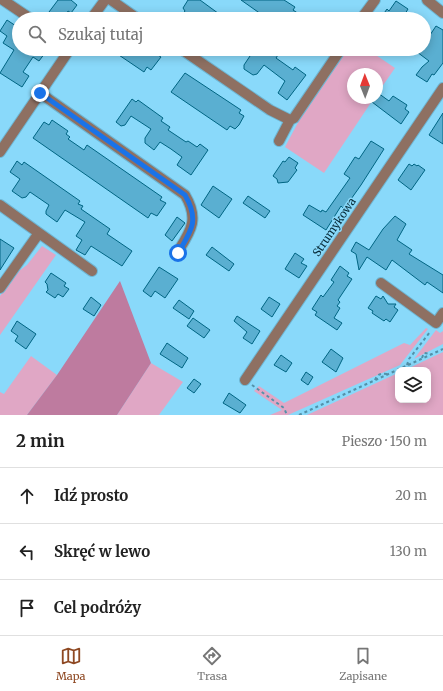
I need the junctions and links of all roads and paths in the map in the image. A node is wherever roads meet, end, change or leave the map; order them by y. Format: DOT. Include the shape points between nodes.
graph roads {
  1 [pos="3,0"];
  2 [pos="105,0"];
  3 [pos="111,0"];
  4 [pos="374,0"];
  5 [pos="427,0"];
  6 [pos="21,12"];
  7 [pos="96,12"];
  8 [pos="128,12"];
  9 [pos="366,12"];
  10 [pos="443,13"];
  11 [pos="65,56"];
  12 [pos="191,56"];
  13 [pos="336,56"];
  14 [pos="443,88"];
  15 [pos="40,93"];
  16 [pos="290,120"];
  17 [pos="279,141"];
  18 [pos="0,152"];
  19 [pos="0,205"];
  20 [pos="39,233"];
  21 [pos="178,253"];
  22 [pos="92,271"];
  23 [pos="381,283"];
  24 [pos="0,288"];
  25 [pos="443,313"];
  26 [pos="436,323"];
  27 [pos="443,349"];
  28 [pos="407,365"];
  29 [pos="245,380"];
  30 [pos="287,415"];
  31 [pos="299,415"];
  1 -- 6 [label="street"];
  2 -- 7 [label="street"];
  3 -- 8 [label="street"];
  4 -- 9 [label="street"];
  5 -- 10 [label="street"];
  11 -- 15 [label="street"];
  12 -- 16 [label="street" via="270,110"];
  13 -- 16 [label="street" via="294,118"];
  14 -- 29 [label="street, Strumykowa"];
  15 -- 18 [label="street"];
  15 -- 21 [label="street" via="185,195 193,227"];
  16 -- 17 [label="street"];
  19 -- 20 [label="street"];
  20 -- 22 [label="street"];
  20 -- 24 [label="street"];
  23 -- 26 [label="street"];
  25 -- 26 [label="street"];
  26 -- 28 [label="path"];
  27 -- 28 [label="path"];
  28 -- 31 [label="path"];
  29 -- 30 [label="path" via="284,408"];
}
